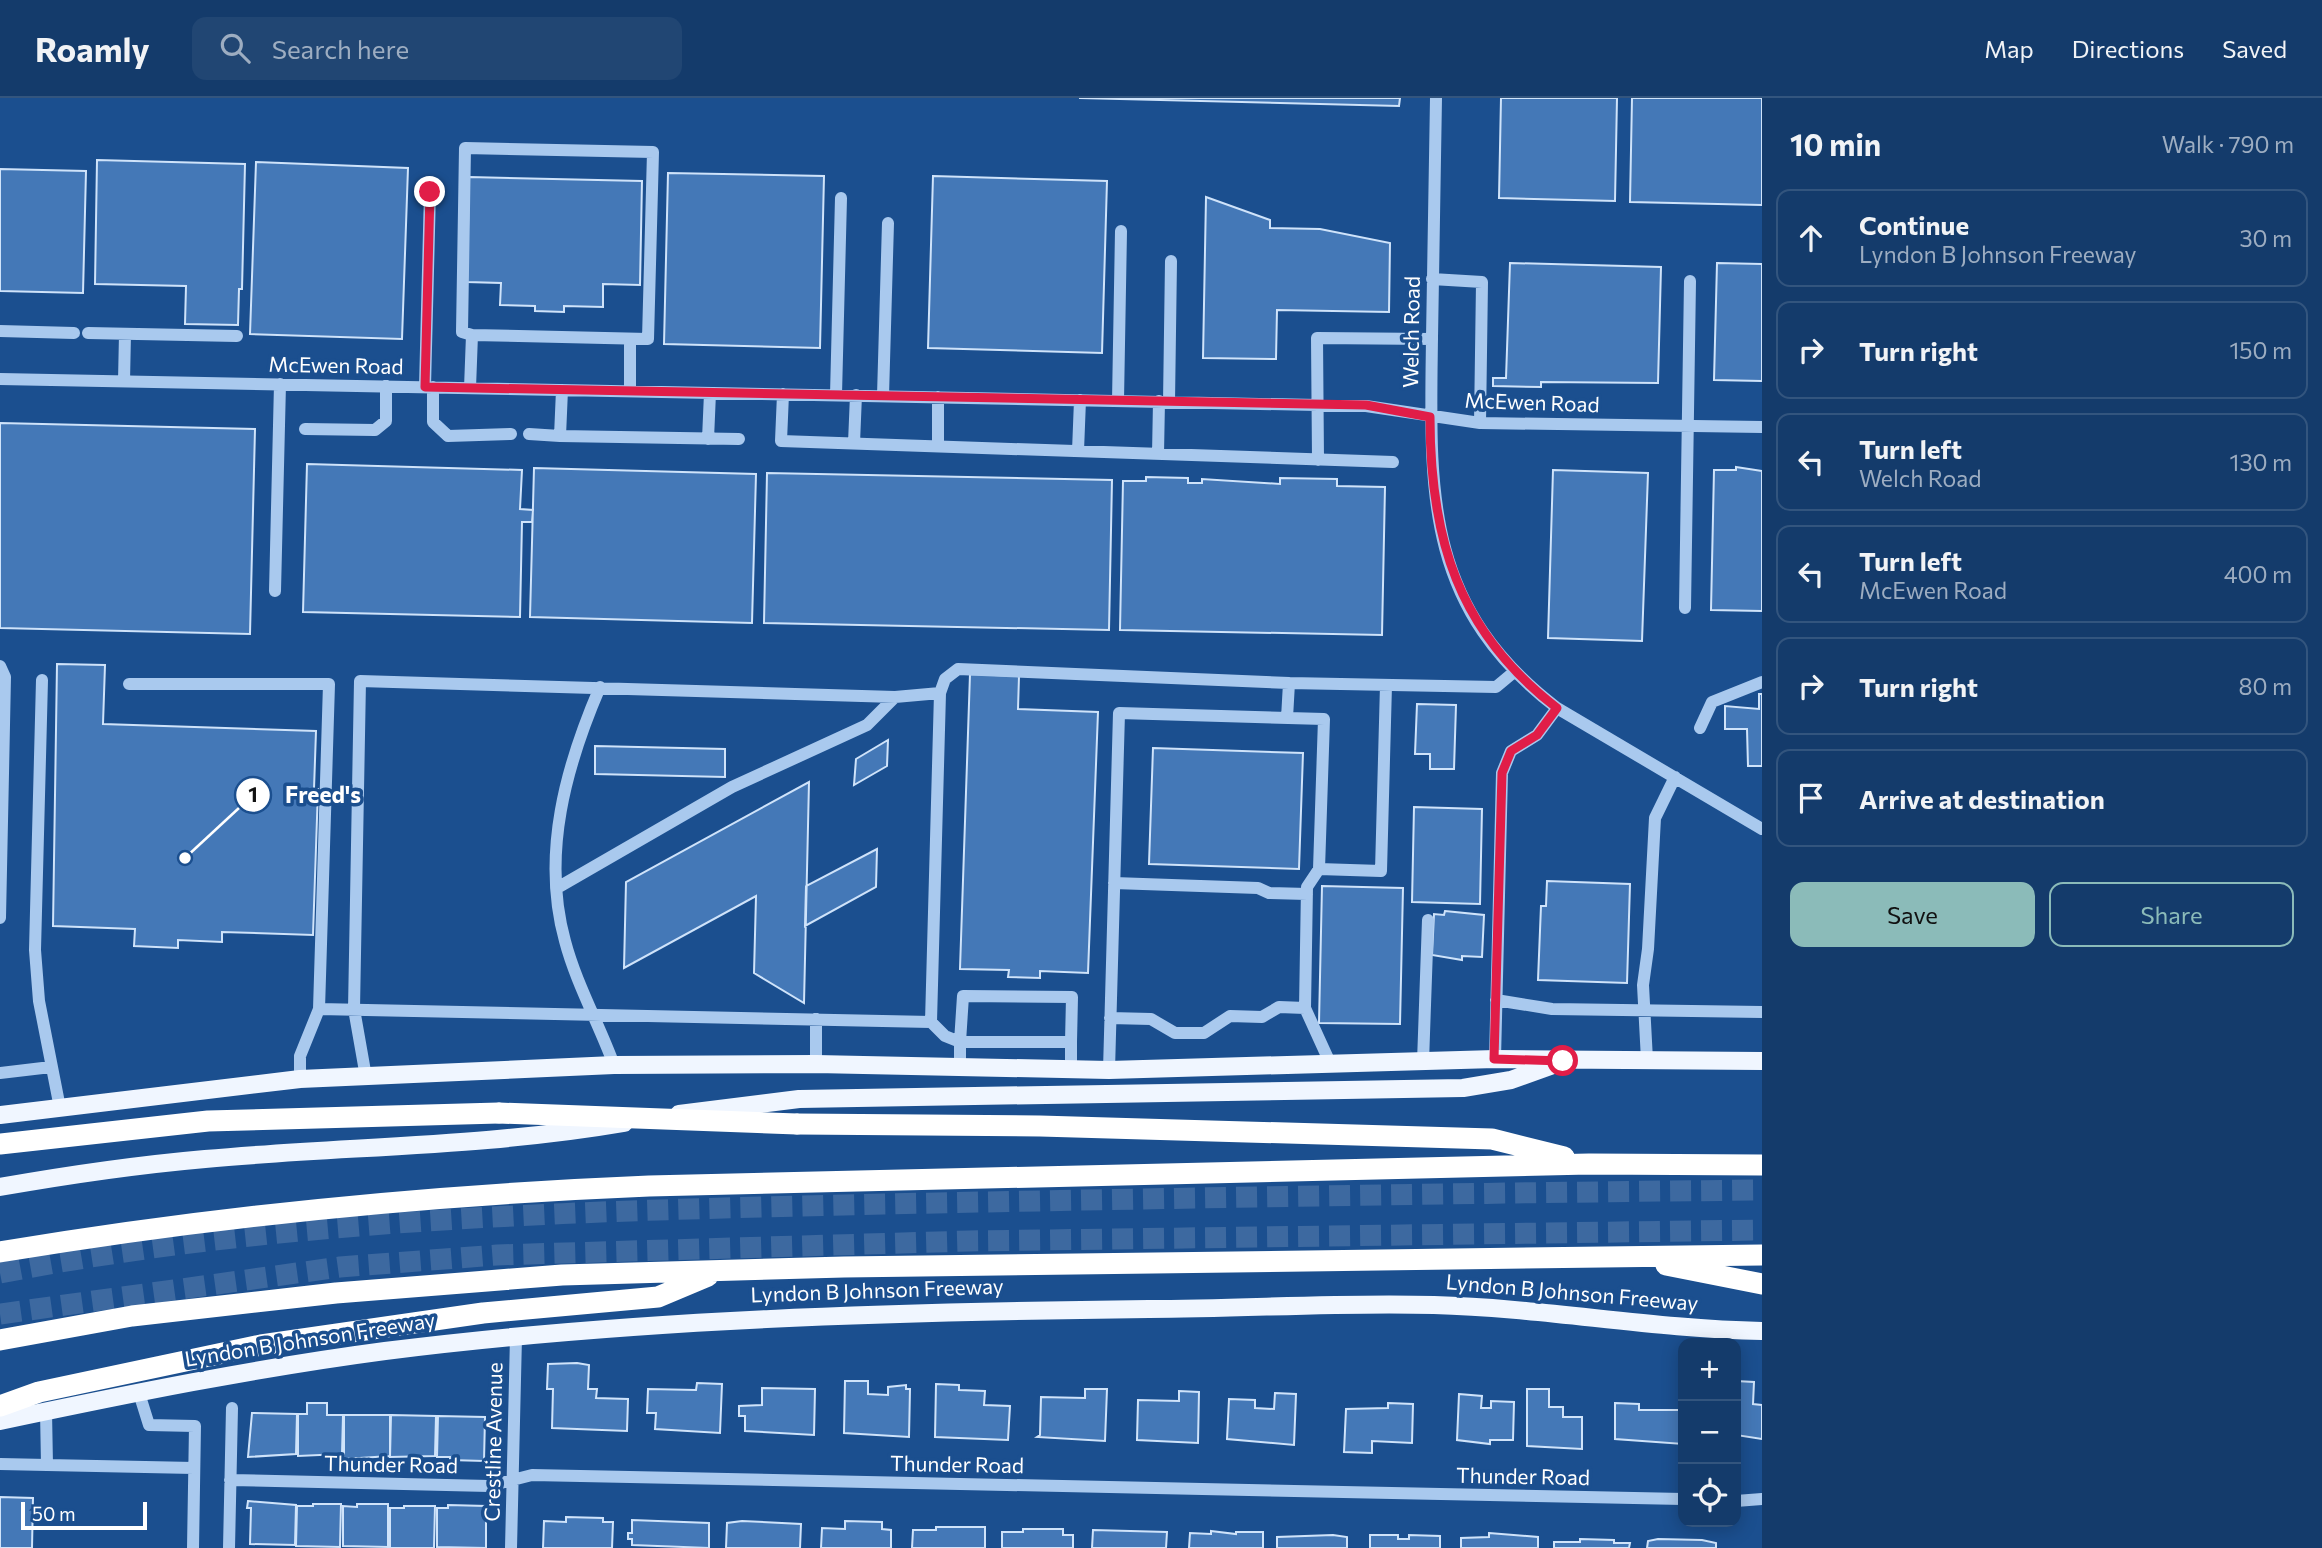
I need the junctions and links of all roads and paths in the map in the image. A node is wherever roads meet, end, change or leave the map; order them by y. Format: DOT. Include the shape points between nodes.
graph roads {
  1 [pos="1436,98"];
  2 [pos="430,192"];
  3 [pos="841,198"];
  4 [pos="888,223"];
  5 [pos="1121,231"];
  6 [pos="1171,261"];
  7 [pos="1433,279"];
  8 [pos="1690,281"];
  9 [pos="0,331"];
  10 [pos="74,333"];
  11 [pos="88,333"];
  12 [pos="125,334"];
  13 [pos="472,335"];
  14 [pos="237,336"];
  15 [pos="630,339"];
  16 [pos="1432,339"];
  17 [pos="0,379"];
  18 [pos="124,381"];
  19 [pos="280,384"];
  20 [pos="386,386"];
  21 [pos="429,387"];
  22 [pos="470,388"];
  23 [pos="562,390"];
  24 [pos="630,391"];
  25 [pos="710,393"];
  26 [pos="783,394"];
  27 [pos="836,395"];
  28 [pos="856,396"];
  29 [pos="883,396"];
  30 [pos="938,397"];
  31 [pos="1080,400"];
  32 [pos="1118,401"];
  33 [pos="1163,402"];
  34 [pos="1317,405"];
  35 [pos="1430,417"];
  36 [pos="1480,423"];
  37 [pos="1688,426"];
  38 [pos="1762,428"];
  39 [pos="305,429"];
  40 [pos="512,434"];
  41 [pos="528,435"];
  42 [pos="560,436"];
  43 [pos="708,439"];
  44 [pos="739,439"];
  45 [pos="855,443"];
  46 [pos="938,446"];
  47 [pos="1078,451"];
  48 [pos="1158,454"];
  49 [pos="1318,460"];
  50 [pos="1393,462"];
  51 [pos="275,591"];
  52 [pos="1685,608"];
  53 [pos="0,666"];
  54 [pos="1514,672"];
  55 [pos="42,680"];
  56 [pos="1760,682"];
  57 [pos="1289,683"];
  58 [pos="129,684"];
  59 [pos="1386,685"];
  60 [pos="600,687"];
  61 [pos="940,693"];
  62 [pos="895,697"];
  63 [pos="1557,708"];
  64 [pos="1287,718"];
  65 [pos="1700,728"];
  66 [pos="1675,776"];
  67 [pos="1762,828"];
  68 [pos="1,867"];
  69 [pos="1320,869"];
  70 [pos="1114,883"];
  71 [pos="557,888"];
  72 [pos="1307,894"];
  73 [pos="0,918"];
  74 [pos="1428,920"];
  75 [pos="1496,1000"];
  76 [pos="1305,1008"];
  77 [pos="319,1009"];
  78 [pos="354,1009"];
  79 [pos="1644,1011"];
  80 [pos="1762,1012"];
  81 [pos="594,1013"];
  82 [pos="1110,1018"];
  83 [pos="816,1019"];
  84 [pos="931,1022"];
  85 [pos="960,1042"];
  86 [pos="1071,1042"];
  87 [pos="1494,1059"];
  88 [pos="1647,1060"];
  89 [pos="1563,1061"];
  90 [pos="1762,1061"];
  91 [pos="1423,1062"];
  92 [pos="816,1064"];
  93 [pos="614,1065"];
  94 [pos="1331,1065"];
  95 [pos="51,1067"];
  96 [pos="960,1067"];
  97 [pos="1072,1069"];
  98 [pos="1109,1070"];
  99 [pos="0,1073"];
  100 [pos="366,1077"];
  101 [pos="300,1079"];
  102 [pos="60,1108"];
  103 [pos="0,1115"];
  104 [pos="0,1144"];
  105 [pos="1590,1164"];
  106 [pos="1762,1165"];
  107 [pos="0,1187"];
  108 [pos="0,1252"];
  109 [pos="1762,1255"];
  110 [pos="1630,1257"];
  111 [pos="720,1271"];
  112 [pos="1762,1284"];
  113 [pos="1757,1330"];
  114 [pos="516,1337"];
  115 [pos="0,1339"];
  116 [pos="139,1393"];
  117 [pos="0,1406"];
  118 [pos="232,1408"];
  119 [pos="46,1412"];
  120 [pos="0,1421"];
  121 [pos="0,1464"];
  122 [pos="47,1465"];
  123 [pos="194,1468"];
  124 [pos="230,1480"];
  125 [pos="512,1481"];
  126 [pos="1678,1499"];
  127 [pos="1762,1499"];
  128 [pos="1741,1501"];
  129 [pos="193,1548"];
  130 [pos="229,1548"];
  131 [pos="511,1548"];
  1 -- 7 [label="street, Welch Road"];
  2 -- 21 [label="street"];
  3 -- 27 [label="street"];
  4 -- 29 [label="street"];
  5 -- 32 [label="street"];
  6 -- 33 [label="street"];
  7 -- 16 [label="street, Welch Road"];
  7 -- 36 [label="street" via="1482,282"];
  8 -- 37 [label="street"];
  9 -- 10 [label="street"];
  11 -- 12 [label="street"];
  12 -- 14 [label="street"];
  12 -- 18 [label="street"];
  13 -- 15 [label="street"];
  13 -- 15 [label="street" via="462,332 465,148 653,152 648,339"];
  13 -- 22 [label="street"];
  15 -- 24 [label="street"];
  16 -- 34 [label="street" via="1317,338"];
  16 -- 35 [label="street, Welch Road"];
  17 -- 18 [label="street, McEwen Road"];
  18 -- 19 [label="street, McEwen Road"];
  19 -- 20 [label="street, McEwen Road"];
  19 -- 51 [label="street"];
  20 -- 21 [label="street, McEwen Road"];
  20 -- 39 [label="street" via="386,421 375,430"];
  21 -- 22 [label="street, McEwen Road"];
  21 -- 40 [label="street" via="433,422 448,436"];
  22 -- 23 [label="street, McEwen Road"];
  23 -- 24 [label="street, McEwen Road"];
  23 -- 42 [label="street"];
  24 -- 25 [label="street, McEwen Road"];
  25 -- 26 [label="street, McEwen Road"];
  25 -- 43 [label="street"];
  26 -- 27 [label="street, McEwen Road"];
  26 -- 45 [label="street" via="781,441"];
  27 -- 28 [label="street, McEwen Road"];
  28 -- 29 [label="street, McEwen Road"];
  28 -- 45 [label="street"];
  29 -- 30 [label="street, McEwen Road"];
  30 -- 31 [label="street, McEwen Road"];
  30 -- 46 [label="street"];
  31 -- 32 [label="street, McEwen Road"];
  31 -- 47 [label="street"];
  32 -- 33 [label="street, McEwen Road"];
  33 -- 34 [label="street, McEwen Road"];
  33 -- 48 [label="street"];
  34 -- 35 [label="street, McEwen Road" via="1366,405"];
  34 -- 49 [label="street"];
  35 -- 36 [label="street, McEwen Road"];
  35 -- 54 [label="street, Welch Road" via="1439,532 1453,576 1481,631"];
  36 -- 37 [label="street, McEwen Road"];
  37 -- 38 [label="street, McEwen Road"];
  37 -- 52 [label="street"];
  41 -- 42 [label="street"];
  42 -- 43 [label="street"];
  43 -- 44 [label="street"];
  45 -- 46 [label="street"];
  46 -- 47 [label="street"];
  47 -- 48 [label="street"];
  48 -- 49 [label="street"];
  49 -- 50 [label="street"];
  53 -- 68 [label="street" via="5,677"];
  54 -- 59 [label="street" via="1496,687"];
  54 -- 63 [label="street, Welch Road"];
  55 -- 95 [label="street" via="36,950 39,1001"];
  56 -- 65 [label="street" via="1712,702"];
  57 -- 59 [label="street"];
  57 -- 61 [label="street" via="958,669 946,679"];
  57 -- 64 [label="street"];
  58 -- 77 [label="street" via="329,684"];
  59 -- 69 [label="street" via="1381,871"];
  60 -- 62 [label="street"];
  60 -- 71 [label="street" via="575,747 561,805"];
  60 -- 78 [label="street" via="360,681"];
  61 -- 62 [label="street"];
  61 -- 84 [label="street"];
  62 -- 71 [label="street" via="867,725 732,787"];
  63 -- 66 [label="street, Welch Road"];
  63 -- 75 [label="street" via="1537,735 1511,751 1502,773"];
  64 -- 69 [label="street" via="1324,719"];
  64 -- 70 [label="street" via="1119,713"];
  66 -- 67 [label="street, Welch Road"];
  66 -- 79 [label="street" via="1655,818"];
  68 -- 73 [label="street"];
  69 -- 72 [label="street"];
  70 -- 72 [label="street"];
  70 -- 82 [label="street"];
  71 -- 81 [label="street" via="566,944"];
  72 -- 76 [label="street"];
  74 -- 91 [label="street"];
  75 -- 79 [label="street" via="1552,1009"];
  75 -- 87 [label="street"];
  76 -- 82 [label="street" via="1279,1007 1262,1017 1230,1016 1204,1033 1175,1033 1151,1019"];
  76 -- 94 [label="street"];
  77 -- 78 [label="street"];
  77 -- 101 [label="street" via="300,1056"];
  78 -- 81 [label="street"];
  78 -- 100 [label="street"];
  79 -- 80 [label="street"];
  79 -- 88 [label="street"];
  81 -- 83 [label="street"];
  81 -- 93 [label="street"];
  82 -- 98 [label="street"];
  83 -- 84 [label="street"];
  83 -- 92 [label="street"];
  84 -- 85 [label="street" via="945,1036"];
  85 -- 86 [label="street"];
  85 -- 86 [label="street" via="963,996 1072,998"];
  85 -- 96 [label="street"];
  86 -- 97 [label="street"];
  87 -- 89 [label="main road"];
  87 -- 91 [label="main road"];
  88 -- 89 [label="main road"];
  88 -- 90 [label="main road"];
  89 -- 107 [label="main road" via="1511,1080 1414,1091 799,1099 552,1135 207,1159"];
  91 -- 94 [label="main road"];
  92 -- 93 [label="main road"];
  92 -- 96 [label="main road"];
  93 -- 100 [label="main road"];
  94 -- 98 [label="main road"];
  95 -- 99 [label="street"];
  95 -- 102 [label="street"];
  96 -- 97 [label="main road"];
  97 -- 98 [label="main road"];
  100 -- 101 [label="main road"];
  101 -- 102 [label="main road"];
  102 -- 103 [label="main road"];
  104 -- 105 [label="highway, bridge" via="208,1121 499,1113 1492,1139"];
  105 -- 106 [label="highway"];
  105 -- 108 [label="highway" via="500,1192 317,1208"];
  109 -- 110 [label="highway, Lyndon B Johnson Freeway"];
  110 -- 111 [label="highway, Lyndon B Johnson Freeway"];
  110 -- 112 [label="highway"];
  111 -- 115 [label="highway, Lyndon B Johnson Freeway" via="562,1275 336,1293 132,1316"];
  111 -- 117 [label="highway" via="658,1297 483,1312 261,1345 39,1392"];
  113 -- 114 [label="main road, Lyndon B Johnson Freeway" via="1653,1325 1536,1310 1340,1305 906,1312"];
  114 -- 116 [label="main road, Lyndon B Johnson Freeway" via="229,1374"];
  114 -- 125 [label="street, Crestline Avenue"];
  116 -- 119 [label="main road, Lyndon B Johnson Freeway"];
  116 -- 123 [label="street" via="149,1425 195,1426"];
  118 -- 124 [label="street"];
  119 -- 120 [label="main road, Lyndon B Johnson Freeway"];
  119 -- 122 [label="street"];
  121 -- 122 [label="street"];
  122 -- 123 [label="street"];
  123 -- 129 [label="street"];
  124 -- 125 [label="street, Thunder Road" via="489,1486"];
  124 -- 130 [label="street"];
  125 -- 126 [label="street, Thunder Road" via="532,1475"];
  125 -- 131 [label="street, Crestline Avenue"];
  127 -- 128 [label="street"];
}
